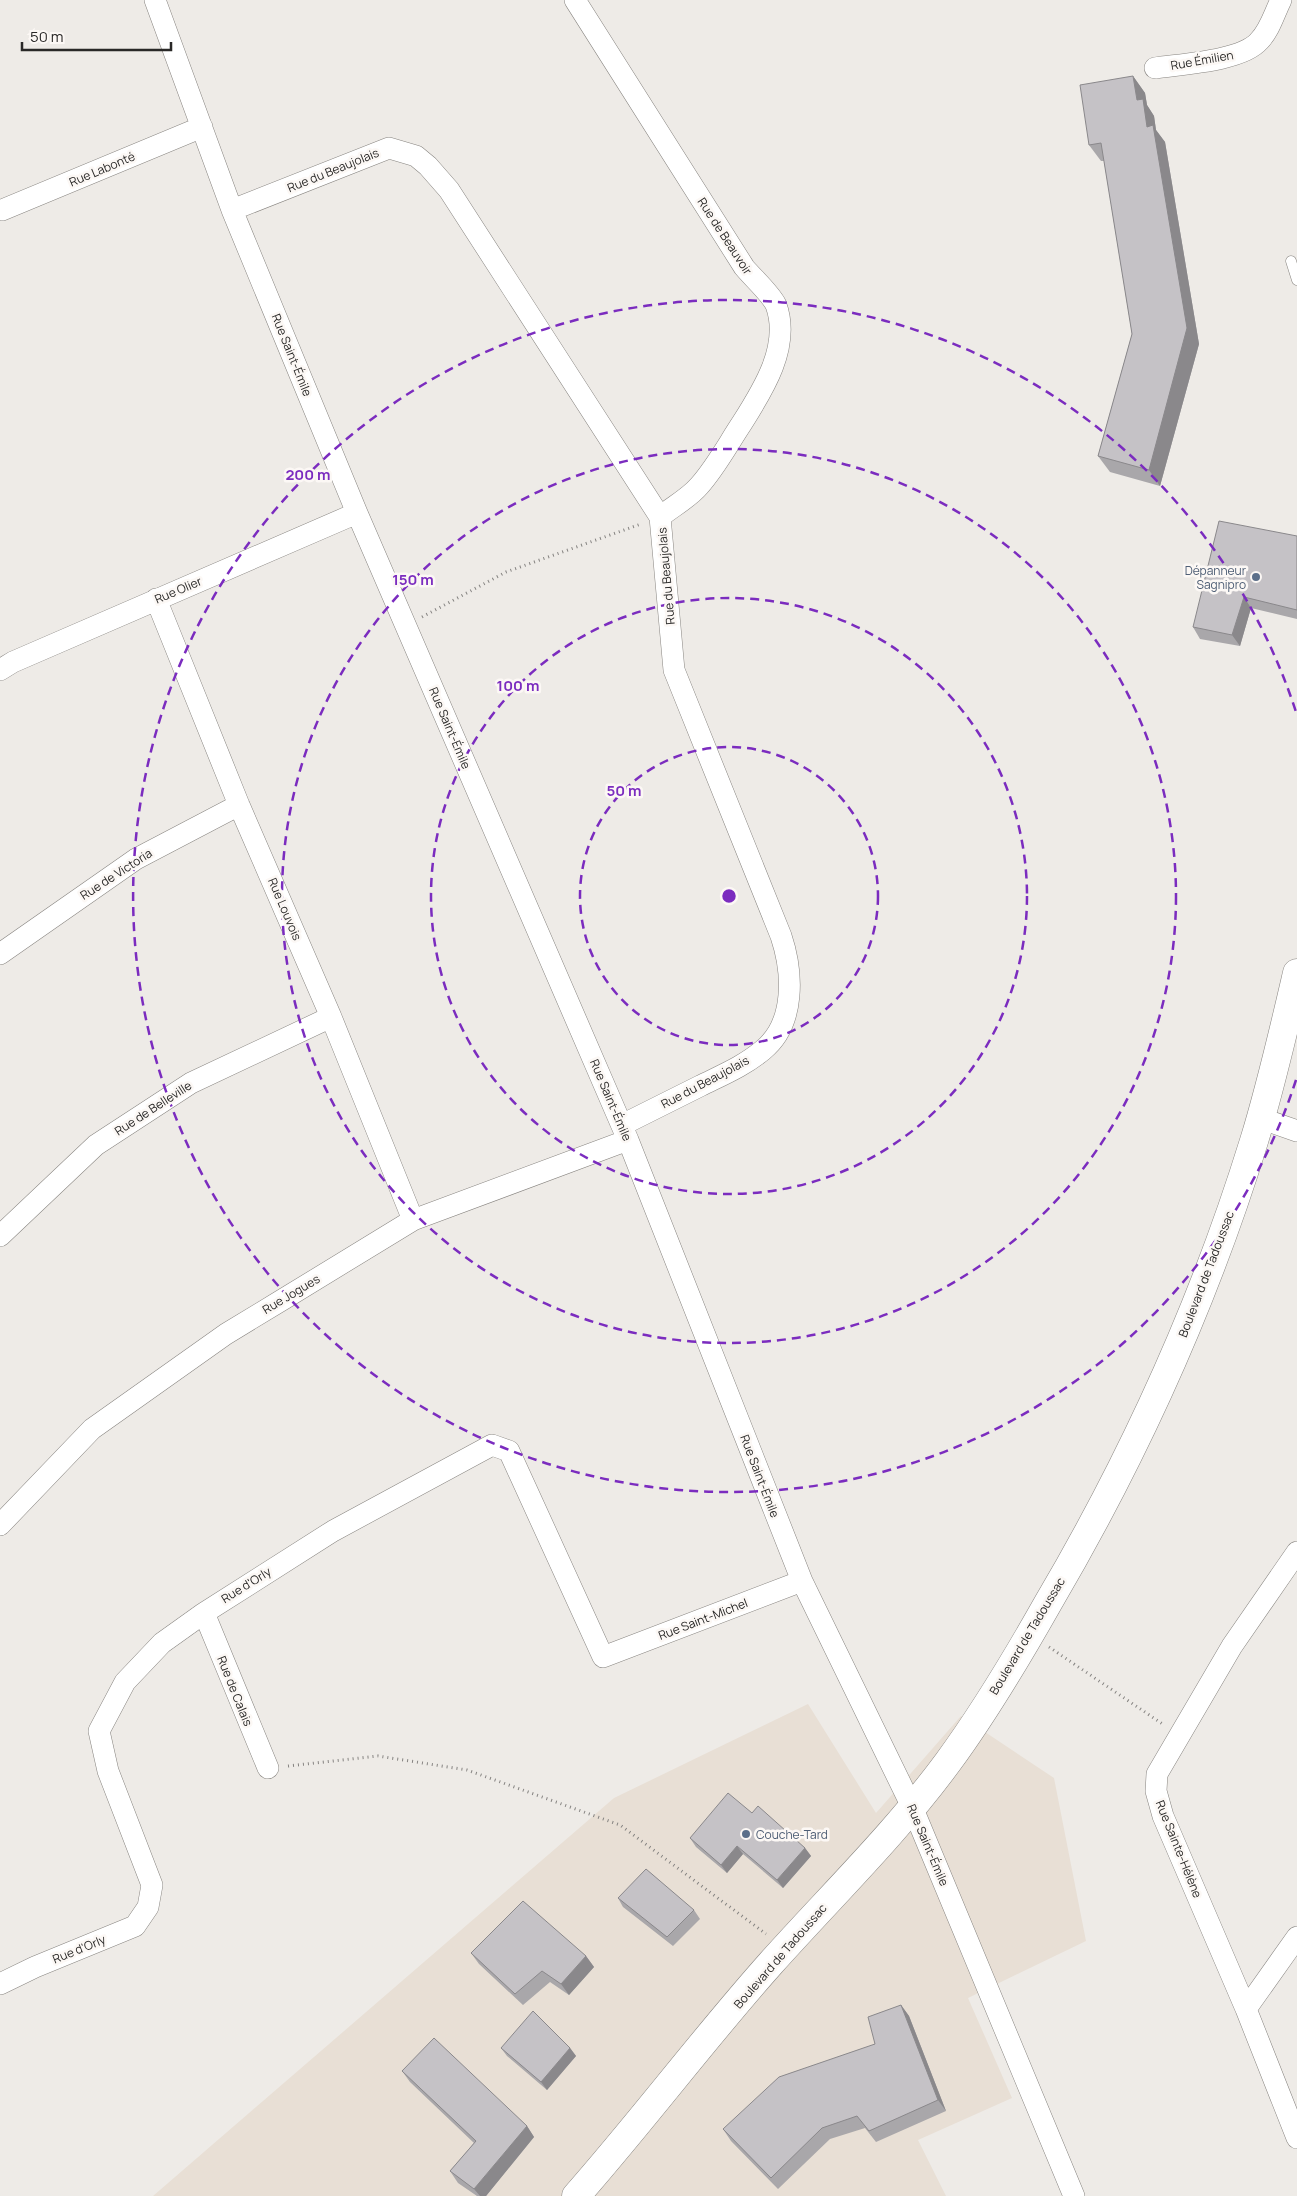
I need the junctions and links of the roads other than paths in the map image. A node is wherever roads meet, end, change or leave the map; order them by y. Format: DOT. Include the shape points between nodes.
graph roads {
  1 [pos="155,0"];
  2 [pos="575,0"];
  3 [pos="1281,0"];
  4 [pos="1155,68"];
  5 [pos="202,127"];
  6 [pos="2,210"];
  7 [pos="232,210"];
  8 [pos="1290,261"];
  9 [pos="1297,280"];
  10 [pos="358,513"];
  11 [pos="660,517"];
  12 [pos="156,599"];
  13 [pos="0,670"];
  14 [pos="239,805"];
  15 [pos="0,954"];
  16 [pos="1297,973"];
  17 [pos="331,1017"];
  18 [pos="1260,1118"];
  19 [pos="1297,1130"];
  20 [pos="625,1132"];
  21 [pos="413,1220"];
  22 [pos="0,1236"];
  23 [pos="0,1525"];
  24 [pos="1297,1552"];
  25 [pos="802,1582"];
  26 [pos="204,1612"];
  27 [pos="603,1657"];
  28 [pos="268,1768"];
  29 [pos="913,1809"];
  30 [pos="1297,1937"];
  31 [pos="0,1984"];
  32 [pos="1246,2009"];
  33 [pos="1297,2138"];
  34 [pos="576,2196"];
  35 [pos="1074,2196"];
  1 -- 5 [label="street, Rue Saint-Émile"];
  2 -- 11 [label="street, Rue de Beauvoir" via="744,267 775,303 778,316 775,358 755,403 698,488"];
  3 -- 4 [label="street, Rue Émilien" via="1268,30 1245,52"];
  5 -- 6 [label="street, Rue Labonté"];
  5 -- 7 [label="street, Rue Saint-Émile"];
  7 -- 10 [label="street, Rue Saint-Émile"];
  7 -- 11 [label="street, Rue du Beaujolais" via="389,148 416,156 450,190"];
  8 -- 9 [label="lane"];
  10 -- 12 [label="street, Rue Olier"];
  10 -- 20 [label="street, Rue Saint-Émile"];
  11 -- 20 [label="street, Rue du Beaujolais" via="674,670 781,936 788,958 790,996 776,1035 764,1049"];
  12 -- 13 [label="street, Rue Olier"];
  12 -- 14 [label="street, Rue Louvois"];
  14 -- 15 [label="street, Rue de Victoria" via="136,859"];
  14 -- 17 [label="street, Rue Louvois"];
  16 -- 18 [label="main road, Boulevard de Tadoussac"];
  17 -- 21 [label="street, Rue Louvois"];
  17 -- 22 [label="street, Rue de Belleville" via="191,1083 104,1140"];
  18 -- 19 [label="street"];
  18 -- 29 [label="main road, Boulevard de Tadoussac" via="1198,1301 1148,1418 1089,1534 1030,1634 951,1758"];
  20 -- 21 [label="street, Rue Jogues"];
  20 -- 25 [label="street, Rue Saint-Émile"];
  21 -- 23 [label="street, Rue Jogues" via="226,1334 92,1429"];
  24 -- 32 [label="street, Rue Sainte-Hélène" via="1232,1646 1157,1774 1156,1790 1163,1816"];
  25 -- 27 [label="street, Rue Saint-Michel"];
  25 -- 29 [label="street, Rue Saint-Émile"];
  26 -- 27 [label="street, Rue d'Orly" via="334,1531 492,1445 509,1451"];
  26 -- 28 [label="street, Rue de Calais"];
  26 -- 31 [label="street, Rue d'Orly" via="162,1643 125,1682 100,1731 108,1771 152,1886 148,1907 135,1926"];
  29 -- 34 [label="main road, Boulevard de Tadoussac" via="785,1948"];
  29 -- 35 [label="street, Rue Saint-Émile"];
  30 -- 32 [label="street"];
  32 -- 33 [label="street, Rue Sainte-Hélène"];
}
